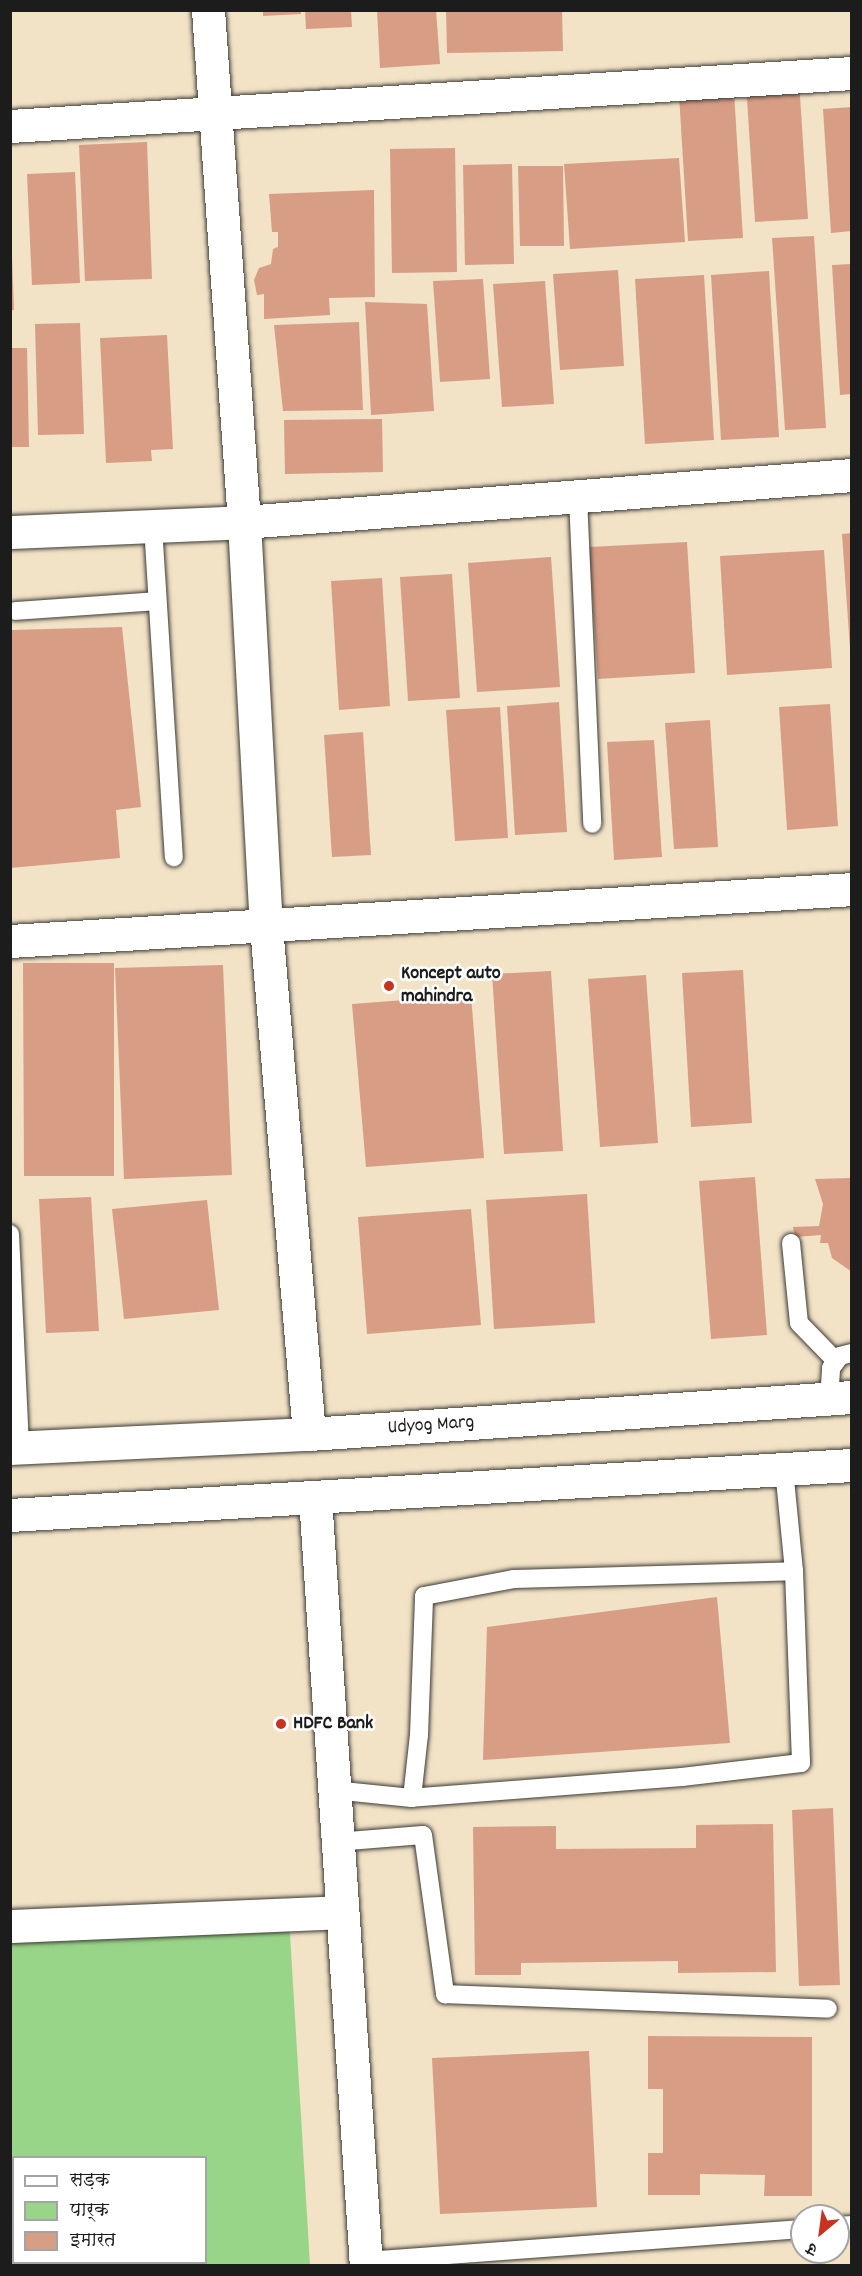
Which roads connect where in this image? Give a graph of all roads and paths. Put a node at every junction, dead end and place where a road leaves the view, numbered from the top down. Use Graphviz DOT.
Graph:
graph roads {
  1 [pos="208,10"];
  2 [pos="852,73"];
  3 [pos="217,116"];
  4 [pos="10,126"];
  5 [pos="852,475"];
  6 [pos="578,496"];
  7 [pos="244,522"];
  8 [pos="153,526"];
  9 [pos="10,532"];
  10 [pos="157,601"];
  11 [pos="15,610"];
  12 [pos="592,824"];
  13 [pos="174,857"];
  14 [pos="852,889"];
  15 [pos="266,926"];
  16 [pos="10,941"];
  17 [pos="10,1234"];
  18 [pos="791,1243"];
  19 [pos="844,1357"];
  20 [pos="840,1398"];
  21 [pos="14,1408"];
  22 [pos="309,1434"];
  23 [pos="15,1448"];
  24 [pos="852,1465"];
  25 [pos="784,1469"];
  26 [pos="315,1497"];
  27 [pos="10,1515"];
  28 [pos="794,1571"];
  29 [pos="333,1790"];
  30 [pos="412,1798"];
  31 [pos="336,1842"];
  32 [pos="341,1912"];
  33 [pos="10,1926"];
  34 [pos="828,2008"];
  35 [pos="790,2230"];
  36 [pos="366,2263"];
  1 -- 3 [label="street"];
  2 -- 3 [label="street"];
  3 -- 4 [label="street"];
  3 -- 7 [label="street"];
  5 -- 6 [label="street"];
  6 -- 7 [label="street"];
  6 -- 12 [label="lane"];
  7 -- 8 [label="street"];
  7 -- 15 [label="street"];
  8 -- 9 [label="street"];
  8 -- 10 [label="lane"];
  10 -- 11 [label="lane"];
  10 -- 13 [label="lane"];
  14 -- 15 [label="street"];
  15 -- 16 [label="street"];
  15 -- 22 [label="street"];
  17 -- 21 [label="lane"];
  18 -- 19 [label="lane"];
  19 -- 20 [label="lane"];
  20 -- 22 [label="street, Udyog Marg"];
  21 -- 23 [label="lane"];
  22 -- 23 [label="street, Udyog Marg"];
  24 -- 25 [label="street"];
  25 -- 26 [label="street"];
  25 -- 28 [label="lane"];
  26 -- 27 [label="street"];
  26 -- 29 [label="street"];
  28 -- 30 [label="lane"];
  28 -- 30 [label="lane"];
  29 -- 30 [label="lane"];
  29 -- 31 [label="street"];
  31 -- 32 [label="street"];
  31 -- 34 [label="lane"];
  32 -- 33 [label="street"];
  32 -- 36 [label="street"];
  35 -- 36 [label="lane"];
}
